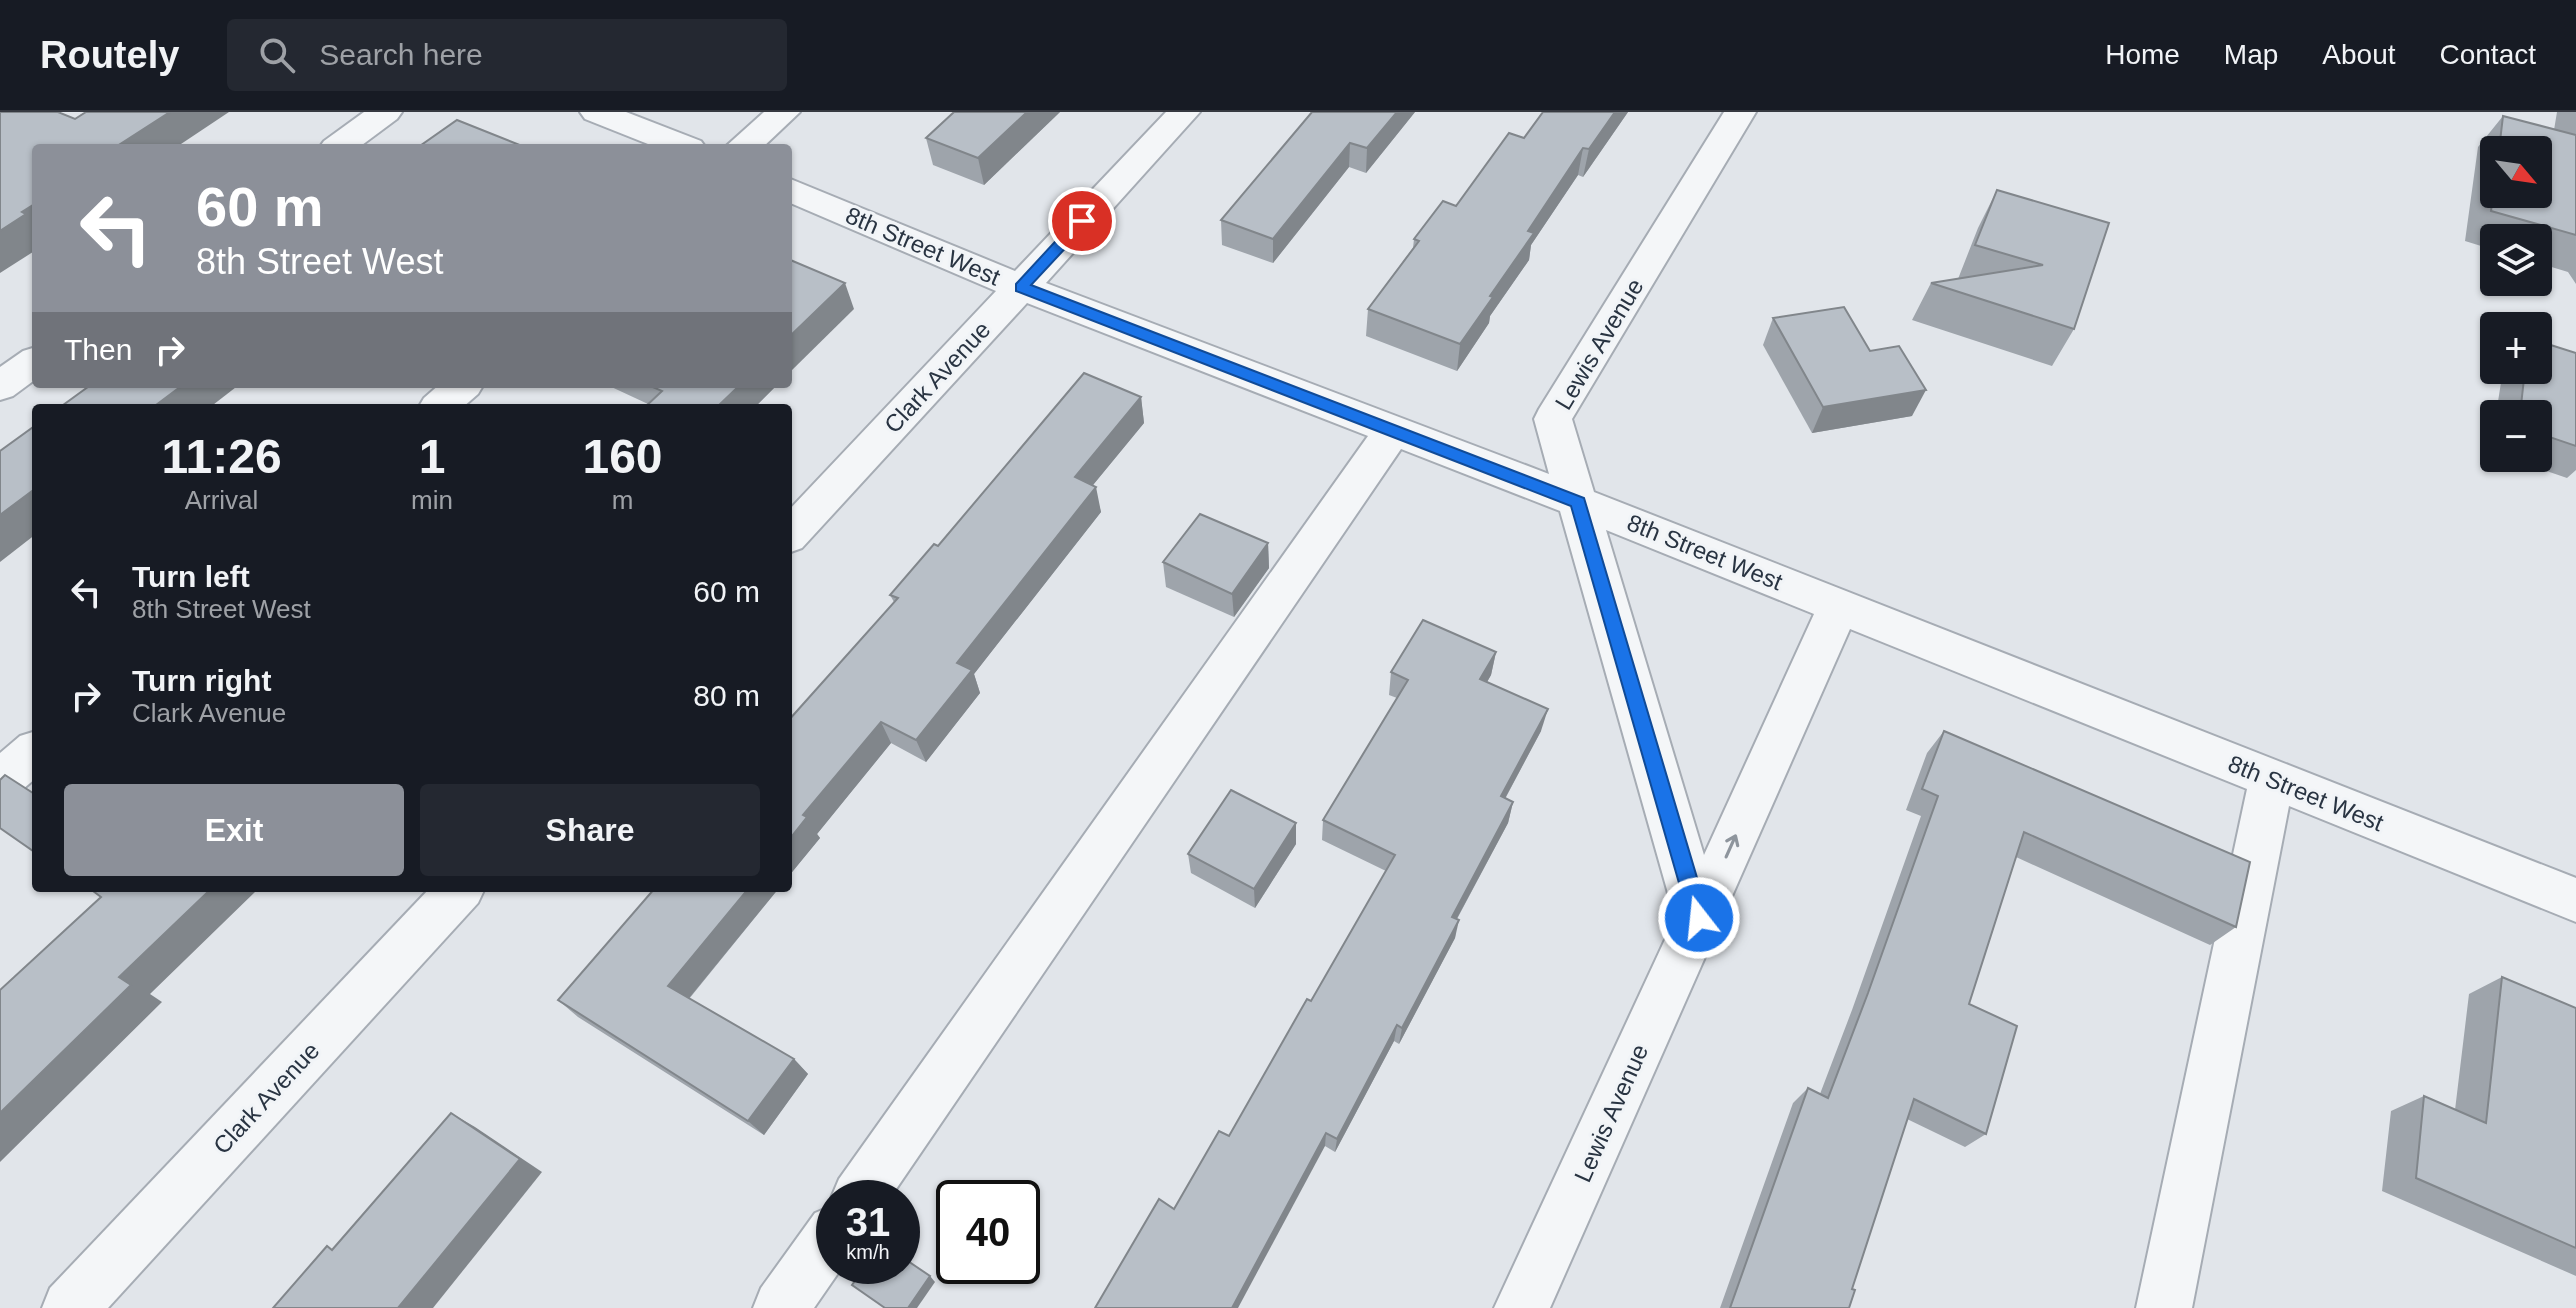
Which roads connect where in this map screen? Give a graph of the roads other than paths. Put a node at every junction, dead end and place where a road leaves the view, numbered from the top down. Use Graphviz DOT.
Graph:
graph roads {
  1 [pos="386,112"];
  2 [pos="596,112"];
  3 [pos="784,112"];
  4 [pos="1184,112"];
  5 [pos="1740,112"];
  6 [pos="342,144"];
  7 [pos="679,144"];
  8 [pos="746,144"];
  9 [pos="792,191"];
  10 [pos="1021,287"];
  11 [pos="32,363"];
  12 [pos="0,386"];
  13 [pos="460,388"];
  14 [pos="442,404"];
  15 [pos="1393,430"];
  16 [pos="1578,502"];
  17 [pos="792,533"];
  18 [pos="1839,606"];
  19 [pos="32,753"];
  20 [pos="2272,779"];
  21 [pos="0,781"];
  22 [pos="457,892"];
  23 [pos="2576,900"];
  24 [pos="1699,918"];
  25 [pos="871,1180"];
  26 [pos="816,1258"];
  27 [pos="70,1308"];
  28 [pos="781,1308"];
  29 [pos="1522,1308"];
  30 [pos="2164,1308"];
  1 -- 6 [label="street"];
  2 -- 7 [label="street"];
  3 -- 8 [label="street"];
  4 -- 10 [label="street, Clark Avenue"];
  5 -- 16 [label="street, Lewis Avenue"];
  9 -- 10 [label="street, 8th Street West"];
  10 -- 15 [label="street, 8th Street West"];
  10 -- 17 [label="street, Clark Avenue"];
  11 -- 12 [label="street"];
  13 -- 14 [label="street"];
  15 -- 16 [label="street, 8th Street West"];
  15 -- 25 [label="street"];
  16 -- 18 [label="street, 8th Street West"];
  16 -- 24 [label="street, Lewis Avenue"];
  18 -- 20 [label="street, 8th Street West"];
  24 -- 18 [label="street, Lewis Avenue, one-way"];
  19 -- 21 [label="street"];
  20 -- 23 [label="street, 8th Street West"];
  20 -- 30 [label="street"];
  22 -- 27 [label="street, Clark Avenue"];
  24 -- 29 [label="street, Lewis Avenue"];
  26 -- 28 [label="street"];
}
